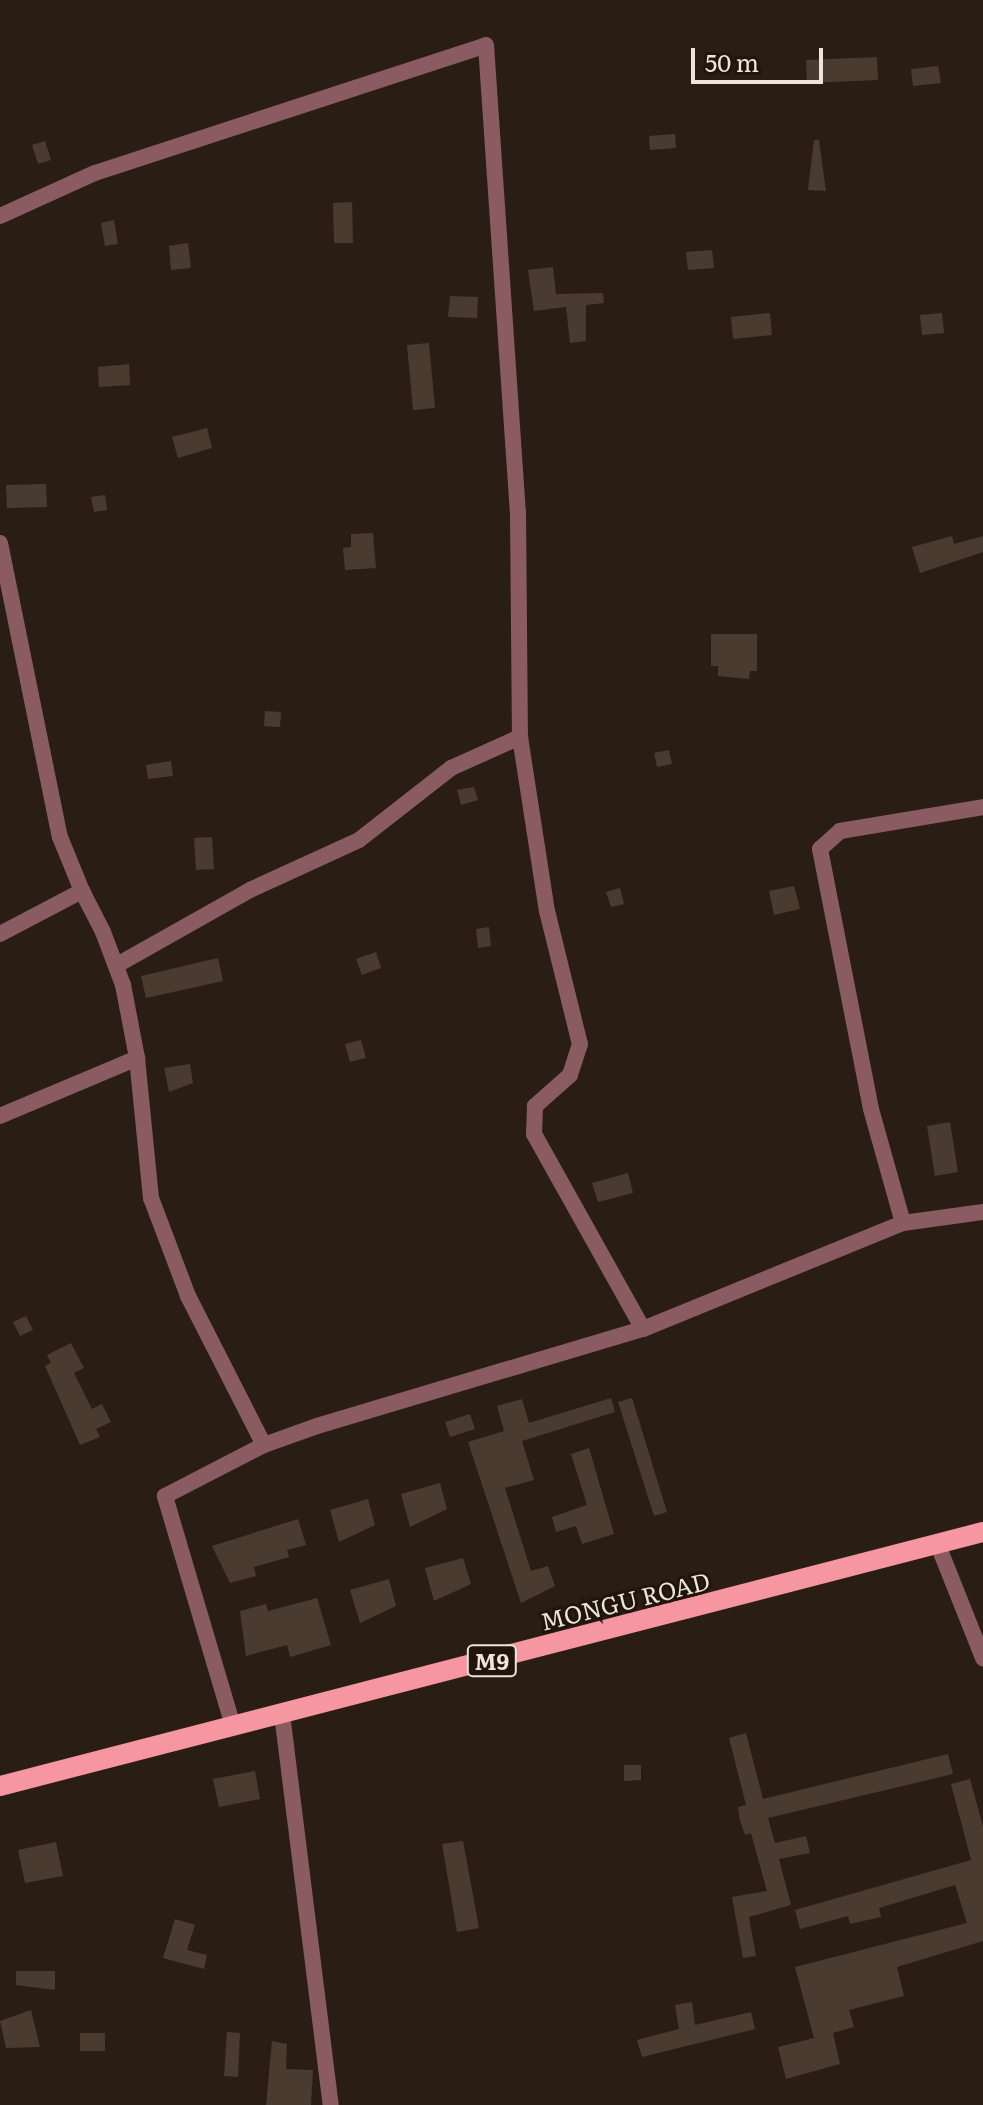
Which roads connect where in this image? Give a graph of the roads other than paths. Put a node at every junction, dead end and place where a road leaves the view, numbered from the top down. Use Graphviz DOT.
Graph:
graph roads {
  1 [pos="0,216"];
  2 [pos="0,543"];
  3 [pos="520,737"];
  4 [pos="983,807"];
  5 [pos="82,891"];
  6 [pos="0,934"];
  7 [pos="117,965"];
  8 [pos="137,1058"];
  9 [pos="0,1116"];
  10 [pos="983,1212"];
  11 [pos="903,1223"];
  12 [pos="643,1329"];
  13 [pos="264,1445"];
  14 [pos="983,1532"];
  15 [pos="938,1545"];
  16 [pos="983,1658"];
  17 [pos="282,1714"];
  18 [pos="233,1726"];
  19 [pos="0,1786"];
  20 [pos="331,2105"];
  1 -- 3 [label="street"];
  2 -- 5 [label="street"];
  3 -- 7 [label="street"];
  3 -- 12 [label="street"];
  4 -- 11 [label="street"];
  5 -- 6 [label="street"];
  5 -- 7 [label="street"];
  7 -- 8 [label="street"];
  8 -- 9 [label="street"];
  8 -- 13 [label="street"];
  10 -- 11 [label="street"];
  11 -- 12 [label="street"];
  12 -- 13 [label="street"];
  13 -- 18 [label="street"];
  14 -- 15 [label="main road, MONGU ROAD / M9"];
  15 -- 16 [label="street"];
  15 -- 17 [label="main road, MONGU ROAD / M9"];
  17 -- 18 [label="main road, MONGU ROAD / M9"];
  17 -- 20 [label="street"];
  18 -- 19 [label="main road, MONGU ROAD / M9"];
}
